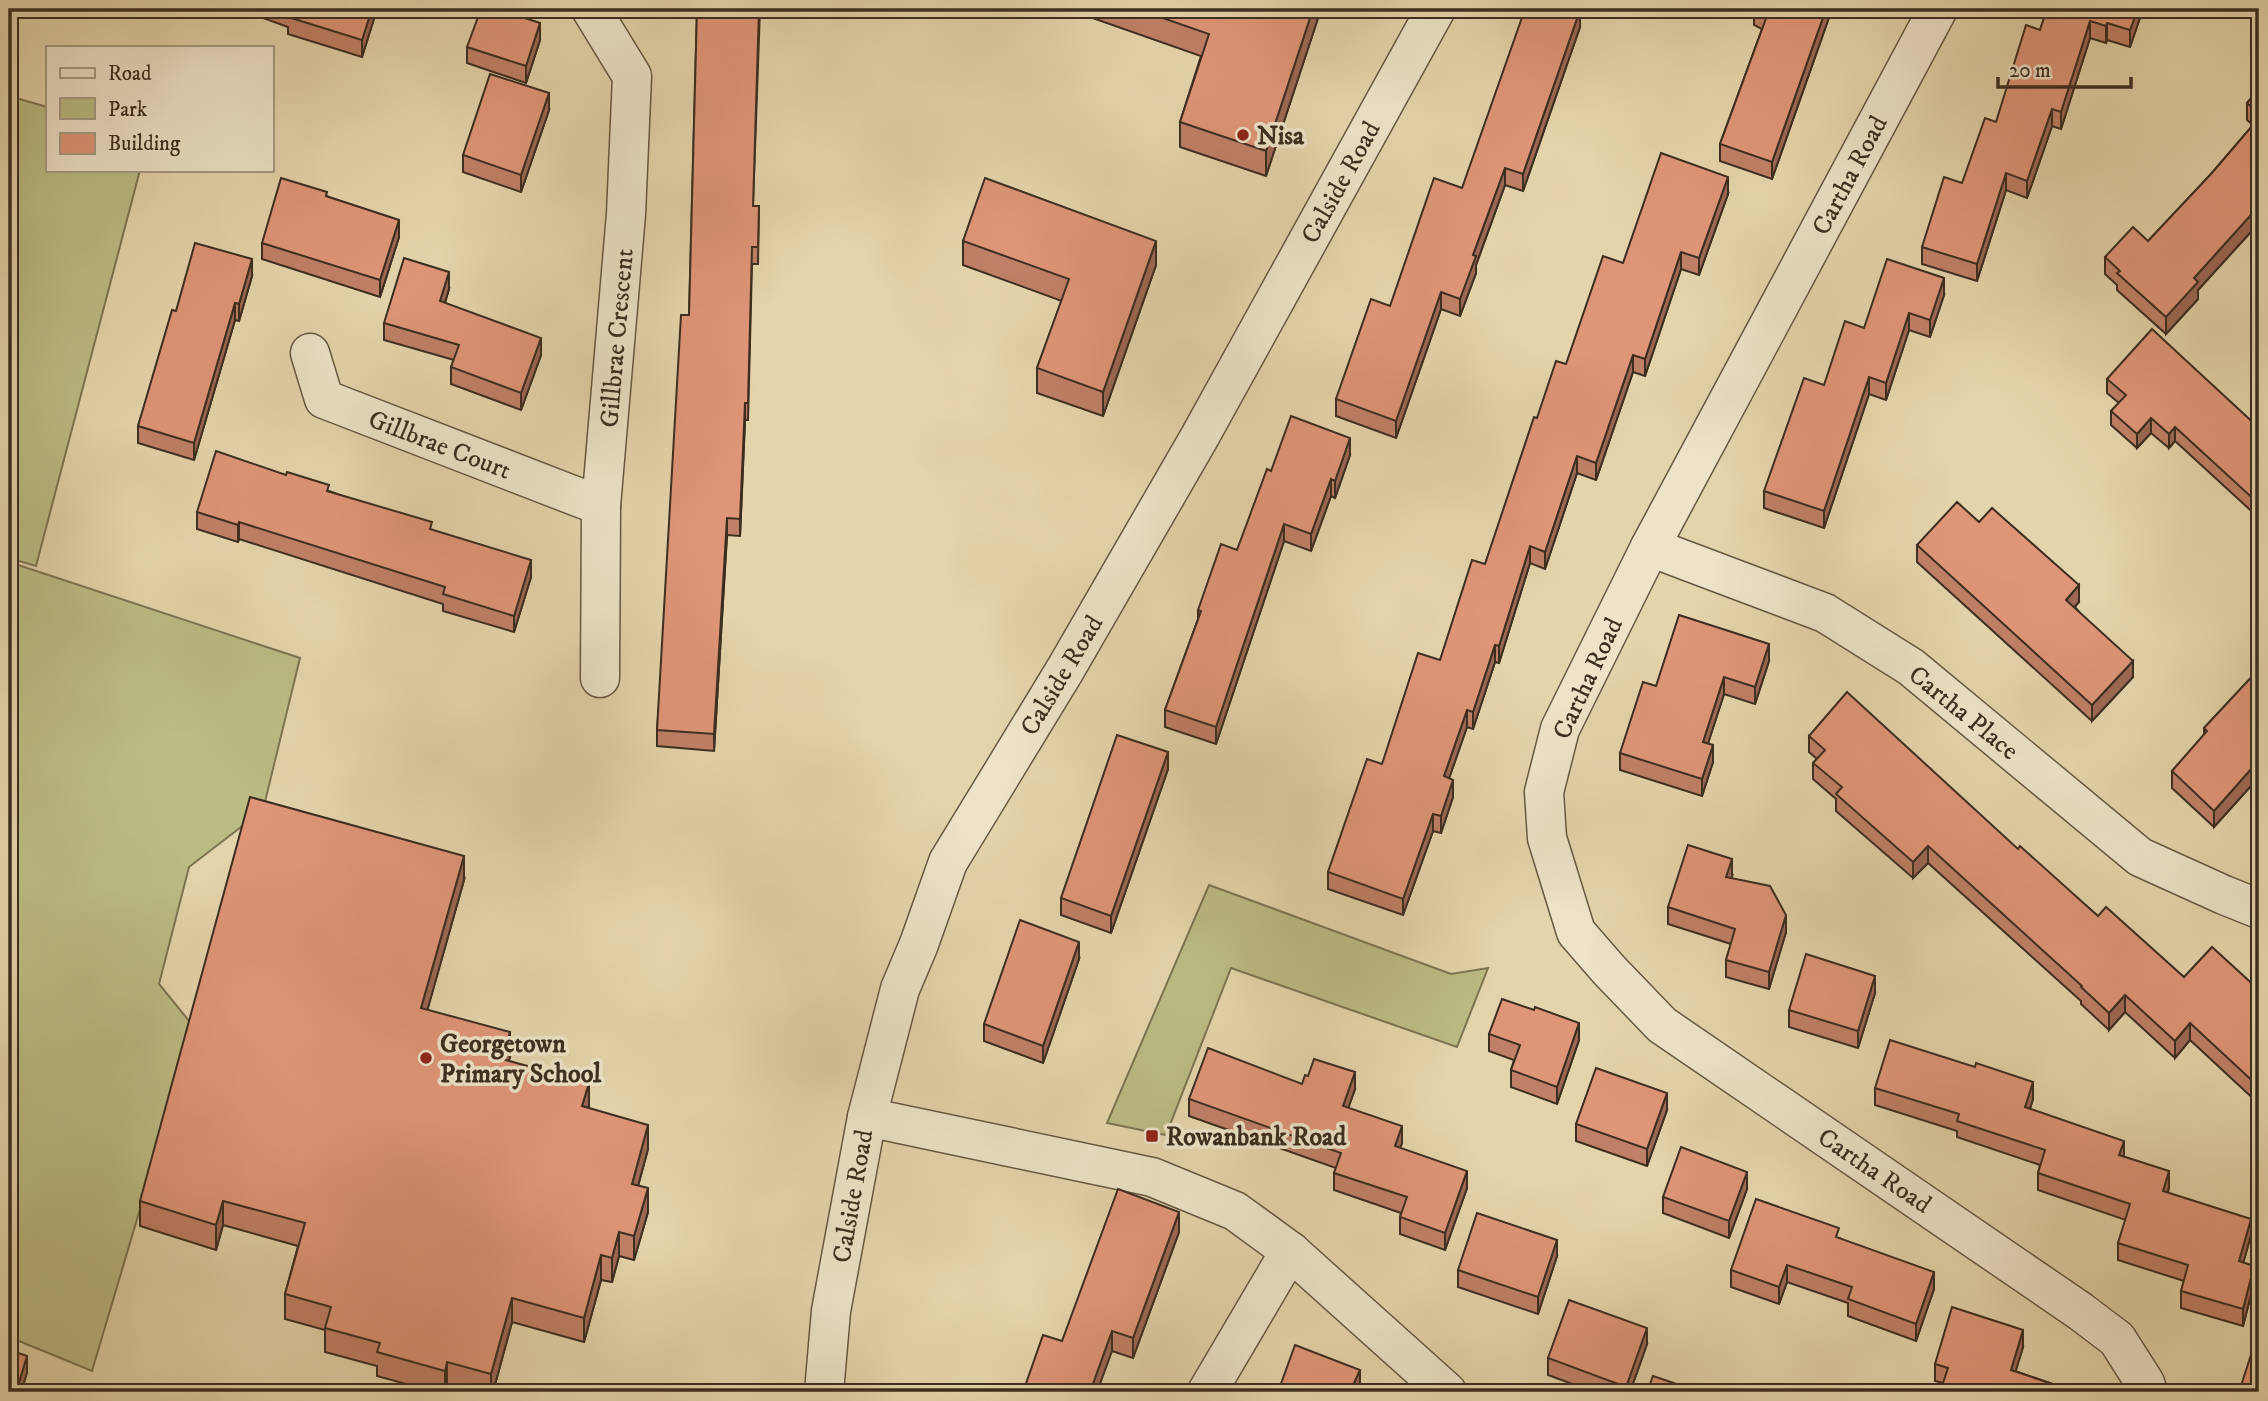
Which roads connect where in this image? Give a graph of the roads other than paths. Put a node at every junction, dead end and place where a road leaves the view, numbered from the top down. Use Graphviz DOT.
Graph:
graph roads {
  1 [pos="591,9"];
  2 [pos="1436,9"];
  3 [pos="1938,9"];
  4 [pos="310,353"];
  5 [pos="601,506"];
  6 [pos="1650,547"];
  7 [pos="600,678"];
  8 [pos="2259,909"];
  9 [pos="867,1116"];
  10 [pos="1290,1251"];
  11 [pos="824,1392"];
  12 [pos="1207,1392"];
  13 [pos="1447,1392"];
  14 [pos="2148,1392"];
  1 -- 5 [label="street, Gillbrae Crescent"];
  2 -- 9 [label="street, Calside Road"];
  3 -- 6 [label="street, Cartha Road"];
  4 -- 5 [label="street, Gillbrae Court"];
  5 -- 7 [label="street, Gillbrae Crescent"];
  6 -- 8 [label="street, Cartha Place"];
  6 -- 14 [label="street, Cartha Road"];
  9 -- 10 [label="street"];
  9 -- 11 [label="street, Calside Road"];
  10 -- 12 [label="street"];
  10 -- 13 [label="street"];
}
